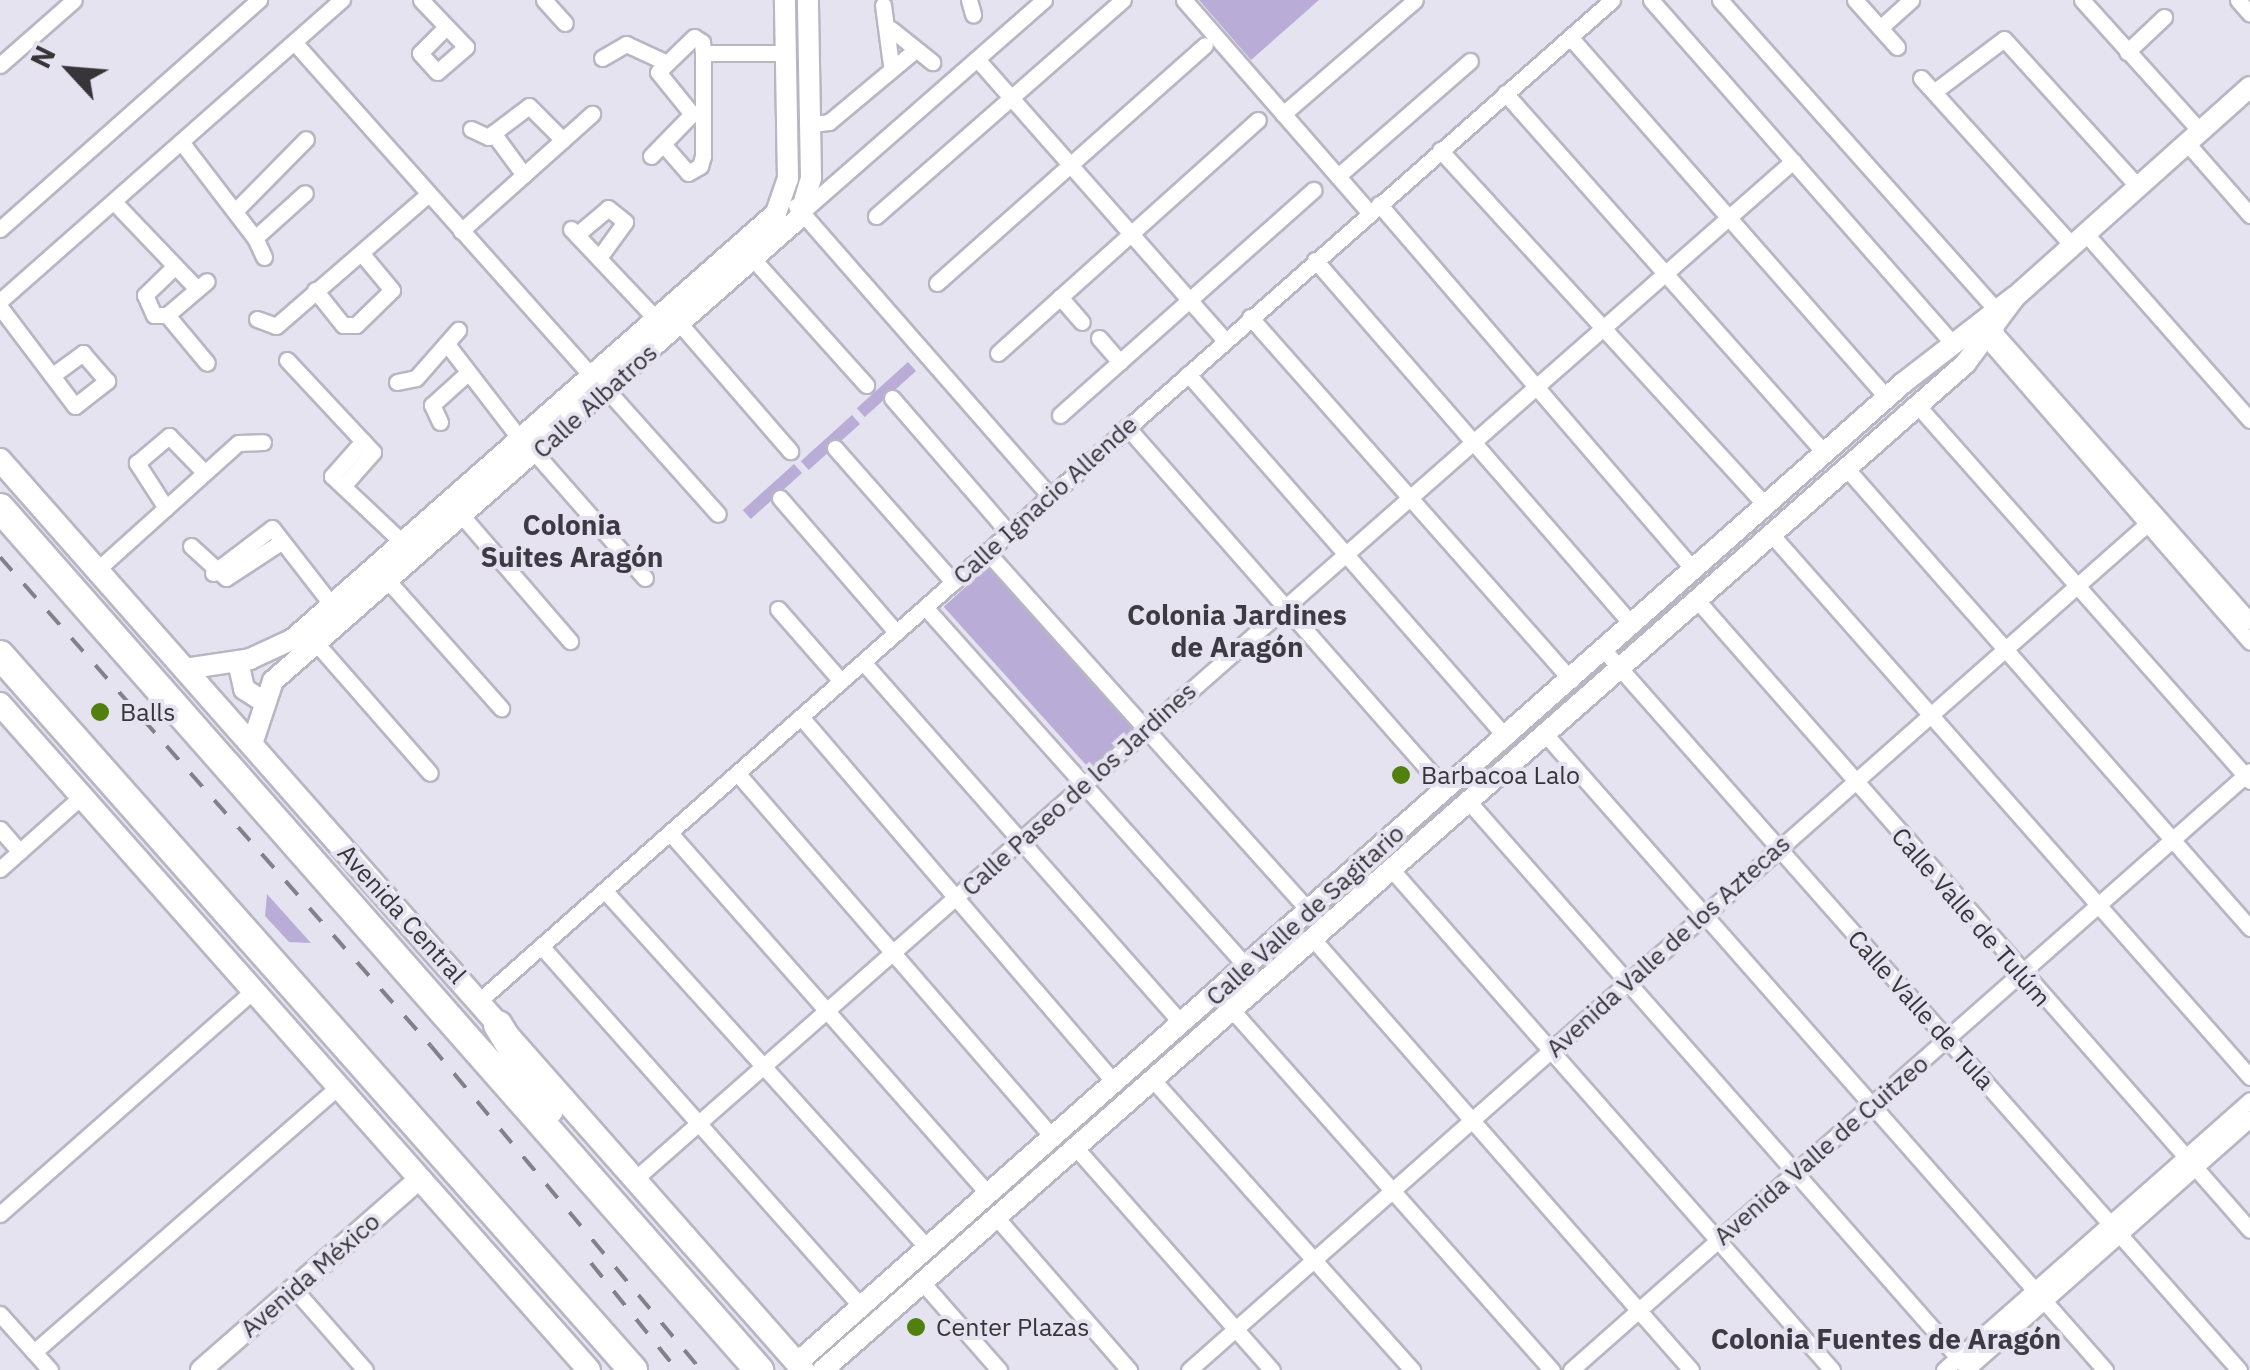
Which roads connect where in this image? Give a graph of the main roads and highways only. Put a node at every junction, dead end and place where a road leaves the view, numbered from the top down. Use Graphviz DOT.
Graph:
graph roads {
  1 [pos="0,460"];
  2 [pos="0,489"];
  3 [pos="0,508"];
  4 [pos="43,556"];
  5 [pos="0,655"];
  6 [pos="0,704"];
  7 [pos="498,1025"];
  8 [pos="590,1180"];
  9 [pos="800,1367"];
  10 [pos="589,1370"];
  11 [pos="633,1370"];
  12 [pos="759,1370"];
  1 -- 7 [label="main road, Avenida Central"];
  2 -- 4 [label="highway"];
  3 -- 4 [label="highway, Avenida Central"];
  4 -- 8 [label="highway, Avenida Central"];
  5 -- 11 [label="highway"];
  6 -- 10 [label="main road"];
  7 -- 8 [label="highway"];
  7 -- 9 [label="main road, Avenida Central"];
  8 -- 12 [label="highway, Avenida Central"];
}
